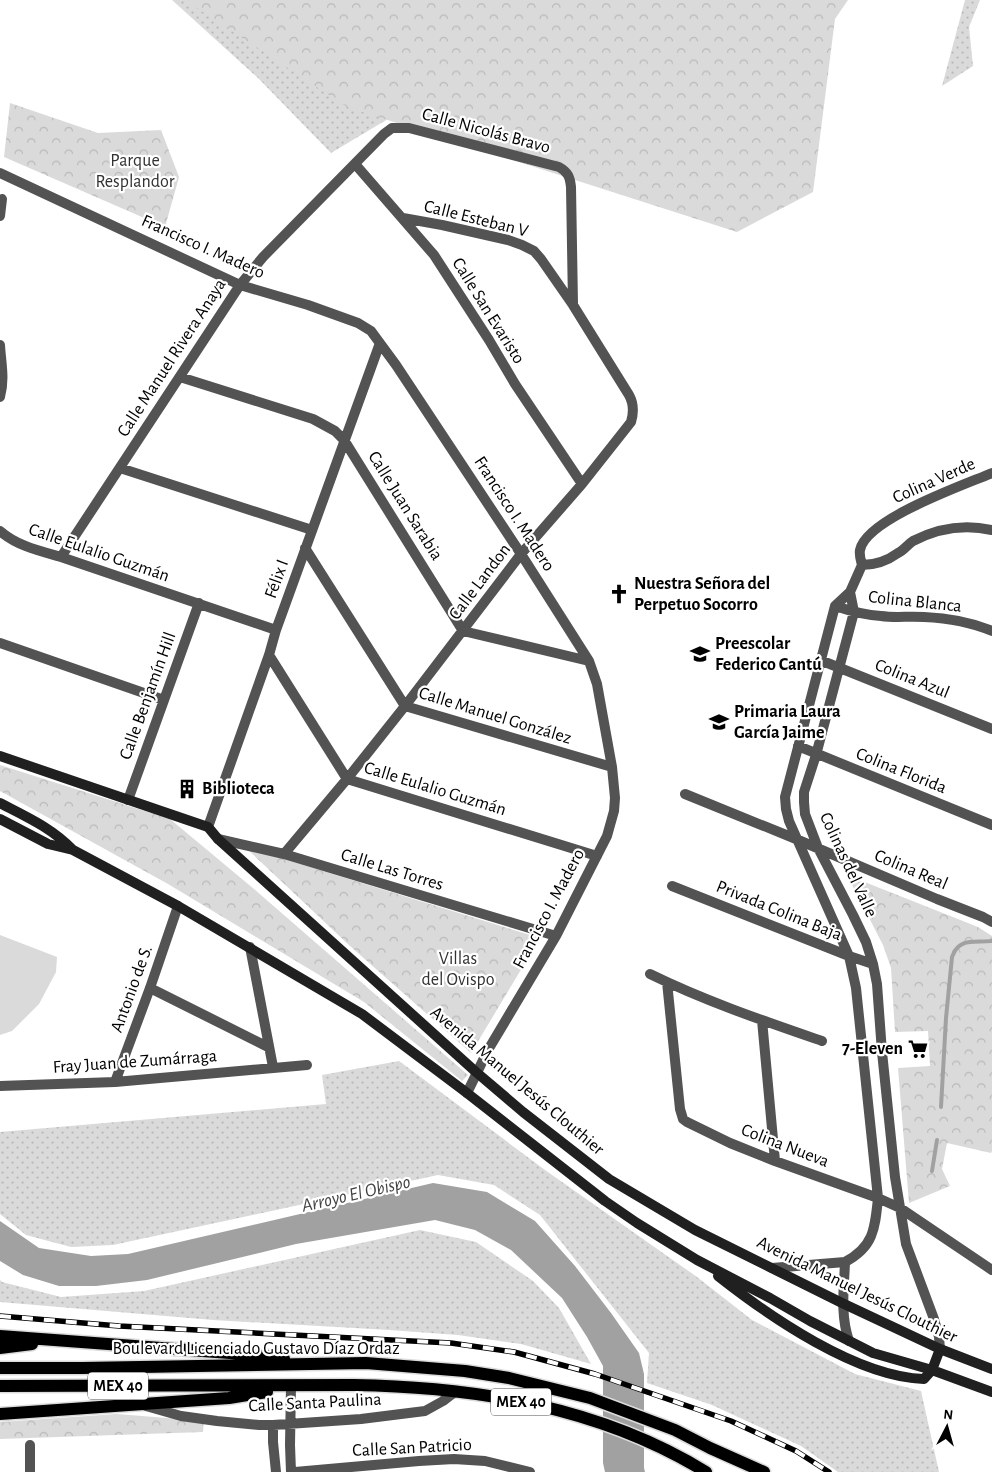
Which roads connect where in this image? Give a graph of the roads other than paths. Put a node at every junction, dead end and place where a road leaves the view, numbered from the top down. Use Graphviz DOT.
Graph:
graph roads {
  1 [pos="392,128"];
  2 [pos="355,164"];
  3 [pos="0,172"];
  4 [pos="2,199"];
  5 [pos="0,216"];
  6 [pos="403,218"];
  7 [pos="240,285"];
  8 [pos="573,305"];
  9 [pos="380,342"];
  10 [pos="0,345"];
  11 [pos="0,354"];
  12 [pos="180,377"];
  13 [pos="0,397"];
  14 [pos="344,440"];
  15 [pos="120,468"];
  16 [pos="992,473"];
  17 [pos="582,484"];
  18 [pos="312,530"];
  19 [pos="992,530"];
  20 [pos="0,531"];
  21 [pos="305,548"];
  22 [pos="521,554"];
  23 [pos="61,557"];
  24 [pos="862,565"];
  25 [pos="850,592"];
  26 [pos="199,603"];
  27 [pos="835,606"];
  28 [pos="854,612"];
  29 [pos="276,630"];
  30 [pos="463,631"];
  31 [pos="992,631"];
  32 [pos="0,643"];
  33 [pos="269,655"];
  34 [pos="820,660"];
  35 [pos="589,661"];
  36 [pos="839,667"];
  37 [pos="164,700"];
  38 [pos="405,706"];
  39 [pos="992,729"];
  40 [pos="798,746"];
  41 [pos="816,754"];
  42 [pos="0,756"];
  43 [pos="612,767"];
  44 [pos="347,779"];
  45 [pos="686,794"];
  46 [pos="128,800"];
  47 [pos="0,803"];
  48 [pos="0,819"];
  49 [pos="992,825"];
  50 [pos="208,827"];
  51 [pos="218,839"];
  52 [pos="796,839"];
  53 [pos="818,848"];
  54 [pos="73,850"];
  55 [pos="284,854"];
  56 [pos="596,856"];
  57 [pos="672,886"];
  58 [pos="178,906"];
  59 [pos="992,922"];
  60 [pos="556,936"];
  61 [pos="250,947"];
  62 [pos="849,956"];
  63 [pos="873,964"];
  64 [pos="650,974"];
  65 [pos="667,982"];
  66 [pos="150,988"];
  67 [pos="762,1020"];
  68 [pos="822,1042"];
  69 [pos="268,1047"];
  70 [pos="308,1064"];
  71 [pos="273,1067"];
  72 [pos="476,1072"];
  73 [pos="115,1082"];
  74 [pos="0,1086"];
  75 [pos="467,1093"];
  76 [pos="775,1161"];
  77 [pos="878,1198"];
  78 [pos="900,1208"];
  79 [pos="697,1260"];
  80 [pos="845,1262"];
  81 [pos="772,1268"];
  82 [pos="992,1270"];
  83 [pos="842,1303"];
  84 [pos="0,1336"];
  85 [pos="57,1340"];
  86 [pos="849,1341"];
  87 [pos="0,1348"];
  88 [pos="940,1349"];
  89 [pos="314,1364"];
  90 [pos="0,1368"];
  91 [pos="992,1369"];
  92 [pos="932,1370"];
  93 [pos="0,1386"];
  94 [pos="288,1386"];
  95 [pos="456,1391"];
  96 [pos="992,1392"];
  97 [pos="140,1404"];
  98 [pos="0,1414"];
  99 [pos="290,1424"];
  100 [pos="273,1425"];
  101 [pos="30,1445"];
  102 [pos="710,1448"];
  103 [pos="30,1472"];
  104 [pos="276,1472"];
  105 [pos="291,1472"];
  106 [pos="296,1472"];
  107 [pos="530,1472"];
  108 [pos="706,1472"];
  109 [pos="742,1472"];
  110 [pos="764,1472"];
  1 -- 2 [label="street, Calle Manuel Rivera Anaya"];
  1 -- 8 [label="street, Calle Nicolás Bravo"];
  2 -- 6 [label="street, Calle San Evaristo"];
  2 -- 7 [label="street, Calle Manuel Rivera Anaya"];
  3 -- 7 [label="street, Francisco I. Madero"];
  4 -- 5 [label="street"];
  6 -- 8 [label="street, Calle Esteban V"];
  6 -- 17 [label="street, Calle San Evaristo"];
  7 -- 9 [label="street, Francisco I. Madero"];
  7 -- 12 [label="street, Calle Manuel Rivera Anaya"];
  8 -- 17 [label="street, Calle Landon"];
  9 -- 14 [label="street, Félix I"];
  9 -- 22 [label="street, Francisco I. Madero"];
  10 -- 11 [label="street"];
  11 -- 13 [label="street"];
  12 -- 14 [label="street, Calle Juan Sarabia"];
  12 -- 15 [label="street, Calle Manuel Rivera Anaya"];
  14 -- 18 [label="street, Félix I"];
  14 -- 30 [label="street, Calle Juan Sarabia"];
  15 -- 18 [label="street"];
  15 -- 23 [label="street, Calle Manuel Rivera Anaya"];
  16 -- 24 [label="street, Colina Verde"];
  17 -- 22 [label="street, Calle Landon"];
  18 -- 21 [label="street, Félix I"];
  19 -- 24 [label="street"];
  20 -- 23 [label="street, Calle Eulalio Guzmán"];
  21 -- 29 [label="street, Félix I"];
  21 -- 38 [label="street, Calle Manuel González"];
  22 -- 30 [label="street, Calle Landon"];
  22 -- 35 [label="street, Francisco I. Madero"];
  23 -- 26 [label="street, Calle Eulalio Guzmán"];
  24 -- 25 [label="street, Colina Verde"];
  25 -- 27 [label="street"];
  25 -- 28 [label="street, Colinas del Valle"];
  26 -- 29 [label="street, Calle Eulalio Guzmán"];
  26 -- 37 [label="street, Calle Benjamín Hill"];
  27 -- 28 [label="street, Colina Blanca"];
  27 -- 34 [label="street, Colinas del Valle"];
  28 -- 31 [label="street, Colina Blanca"];
  28 -- 36 [label="street, Colinas del Valle"];
  29 -- 33 [label="street, Félix I"];
  30 -- 35 [label="street"];
  30 -- 38 [label="street, Calle Landon"];
  32 -- 37 [label="street"];
  33 -- 44 [label="street, Calle Eulalio Guzmán"];
  33 -- 50 [label="street, Félix I"];
  34 -- 36 [label="street, Colina Azul"];
  34 -- 40 [label="street, Colinas del Valle"];
  35 -- 43 [label="street, Francisco I. Madero"];
  36 -- 39 [label="street, Colina Azul"];
  36 -- 41 [label="street, Colinas del Valle"];
  37 -- 46 [label="street, Calle Benjamín Hill"];
  38 -- 43 [label="street, Calle Manuel González"];
  38 -- 44 [label="street, Calle Landon"];
  40 -- 41 [label="street, Colina Florida"];
  40 -- 52 [label="street, Colinas del Valle"];
  41 -- 49 [label="street, Colina Florida"];
  41 -- 53 [label="street, Colinas del Valle"];
  42 -- 46 [label="street"];
  43 -- 56 [label="street, Francisco I. Madero"];
  44 -- 55 [label="street, Calle Landon"];
  44 -- 56 [label="street, Calle Eulalio Guzmán"];
  45 -- 52 [label="street, Colina Real"];
  46 -- 50 [label="street"];
  47 -- 54 [label="street, Avenida Manuel Jesús Clouthier"];
  48 -- 54 [label="street"];
  50 -- 51 [label="street, Avenida Manuel Jesús Clouthier"];
  51 -- 55 [label="street, Calle Las Torres"];
  51 -- 72 [label="street, Avenida Manuel Jesús Clouthier"];
  52 -- 53 [label="street, Colina Real"];
  52 -- 62 [label="street, Colinas del Valle"];
  53 -- 59 [label="street, Colina Real"];
  53 -- 63 [label="street, Colinas del Valle"];
  54 -- 58 [label="street, Avenida Manuel Jesús Clouthier"];
  55 -- 60 [label="street, Calle Las Torres"];
  56 -- 60 [label="street, Francisco I. Madero"];
  57 -- 62 [label="street, Privada Colina Baja"];
  58 -- 61 [label="street, Avenida Manuel Jesús Clouthier"];
  58 -- 66 [label="street, Antonio de S."];
  60 -- 72 [label="street, Francisco I. Madero"];
  61 -- 69 [label="street"];
  61 -- 75 [label="street, Avenida Manuel Jesús Clouthier"];
  62 -- 63 [label="street, Privada Colina Baja"];
  62 -- 77 [label="street, Colinas del Valle"];
  63 -- 78 [label="street, Colinas del Valle"];
  64 -- 65 [label="street"];
  65 -- 67 [label="street"];
  65 -- 76 [label="street, Colina Nueva"];
  66 -- 69 [label="street, Fray Juan de Zumárraga"];
  66 -- 73 [label="street, Antonio de S."];
  67 -- 68 [label="street"];
  67 -- 76 [label="street"];
  69 -- 71 [label="street"];
  70 -- 71 [label="street, Fray Juan de Zumárraga"];
  71 -- 73 [label="street, Fray Juan de Zumárraga"];
  72 -- 75 [label="street, Francisco I. Madero"];
  72 -- 81 [label="street, Avenida Manuel Jesús Clouthier"];
  73 -- 74 [label="street, Fray Juan de Zumárraga"];
  75 -- 79 [label="street, Avenida Manuel Jesús Clouthier"];
  76 -- 77 [label="street, Colina Nueva"];
  77 -- 78 [label="street, Colina Nueva"];
  77 -- 80 [label="street, Colinas del Valle"];
  78 -- 82 [label="street, Colina Nueva"];
  78 -- 88 [label="street, Colinas del Valle"];
  79 -- 86 [label="street, Avenida Manuel Jesús Clouthier"];
  79 -- 92 [label="street"];
  80 -- 81 [label="street"];
  80 -- 83 [label="street"];
  81 -- 83 [label="street, Avenida Manuel Jesús Clouthier"];
  83 -- 86 [label="street"];
  83 -- 88 [label="street, Avenida Manuel Jesús Clouthier"];
  84 -- 85 [label="main road"];
  85 -- 87 [label="main road"];
  85 -- 89 [label="main road"];
  86 -- 92 [label="street, Avenida Manuel Jesús Clouthier"];
  88 -- 91 [label="street, Avenida Manuel Jesús Clouthier"];
  88 -- 92 [label="street"];
  89 -- 90 [label="main road, Boulevard Licenciado Gustavo Díaz Ordaz / MEX 40"];
  89 -- 102 [label="main road, Boulevard Licenciado Gustavo Díaz Ordaz / MEX 40"];
  92 -- 96 [label="street, Avenida Manuel Jesús Clouthier"];
  93 -- 94 [label="main road, Boulevard Licenciado Gustavo Díaz Ordaz / MEX 40"];
  94 -- 95 [label="main road, Boulevard Licenciado Gustavo Díaz Ordaz / MEX 40"];
  94 -- 97 [label="main road"];
  94 -- 99 [label="street"];
  95 -- 99 [label="street, Calle Santa Paulina"];
  95 -- 108 [label="main road, Boulevard Licenciado Gustavo Díaz Ordaz / MEX 40"];
  97 -- 98 [label="main road"];
  97 -- 100 [label="street, Calle Santa Paulina"];
  99 -- 100 [label="street, Calle Santa Paulina"];
  99 -- 105 [label="street"];
  100 -- 104 [label="street"];
  101 -- 103 [label="street"];
  102 -- 109 [label="main road, MEX 40"];
  102 -- 110 [label="main road, Boulevard Licenciado Gustavo Díaz Ordaz"];
  106 -- 107 [label="street, Calle San Patricio"];
}
